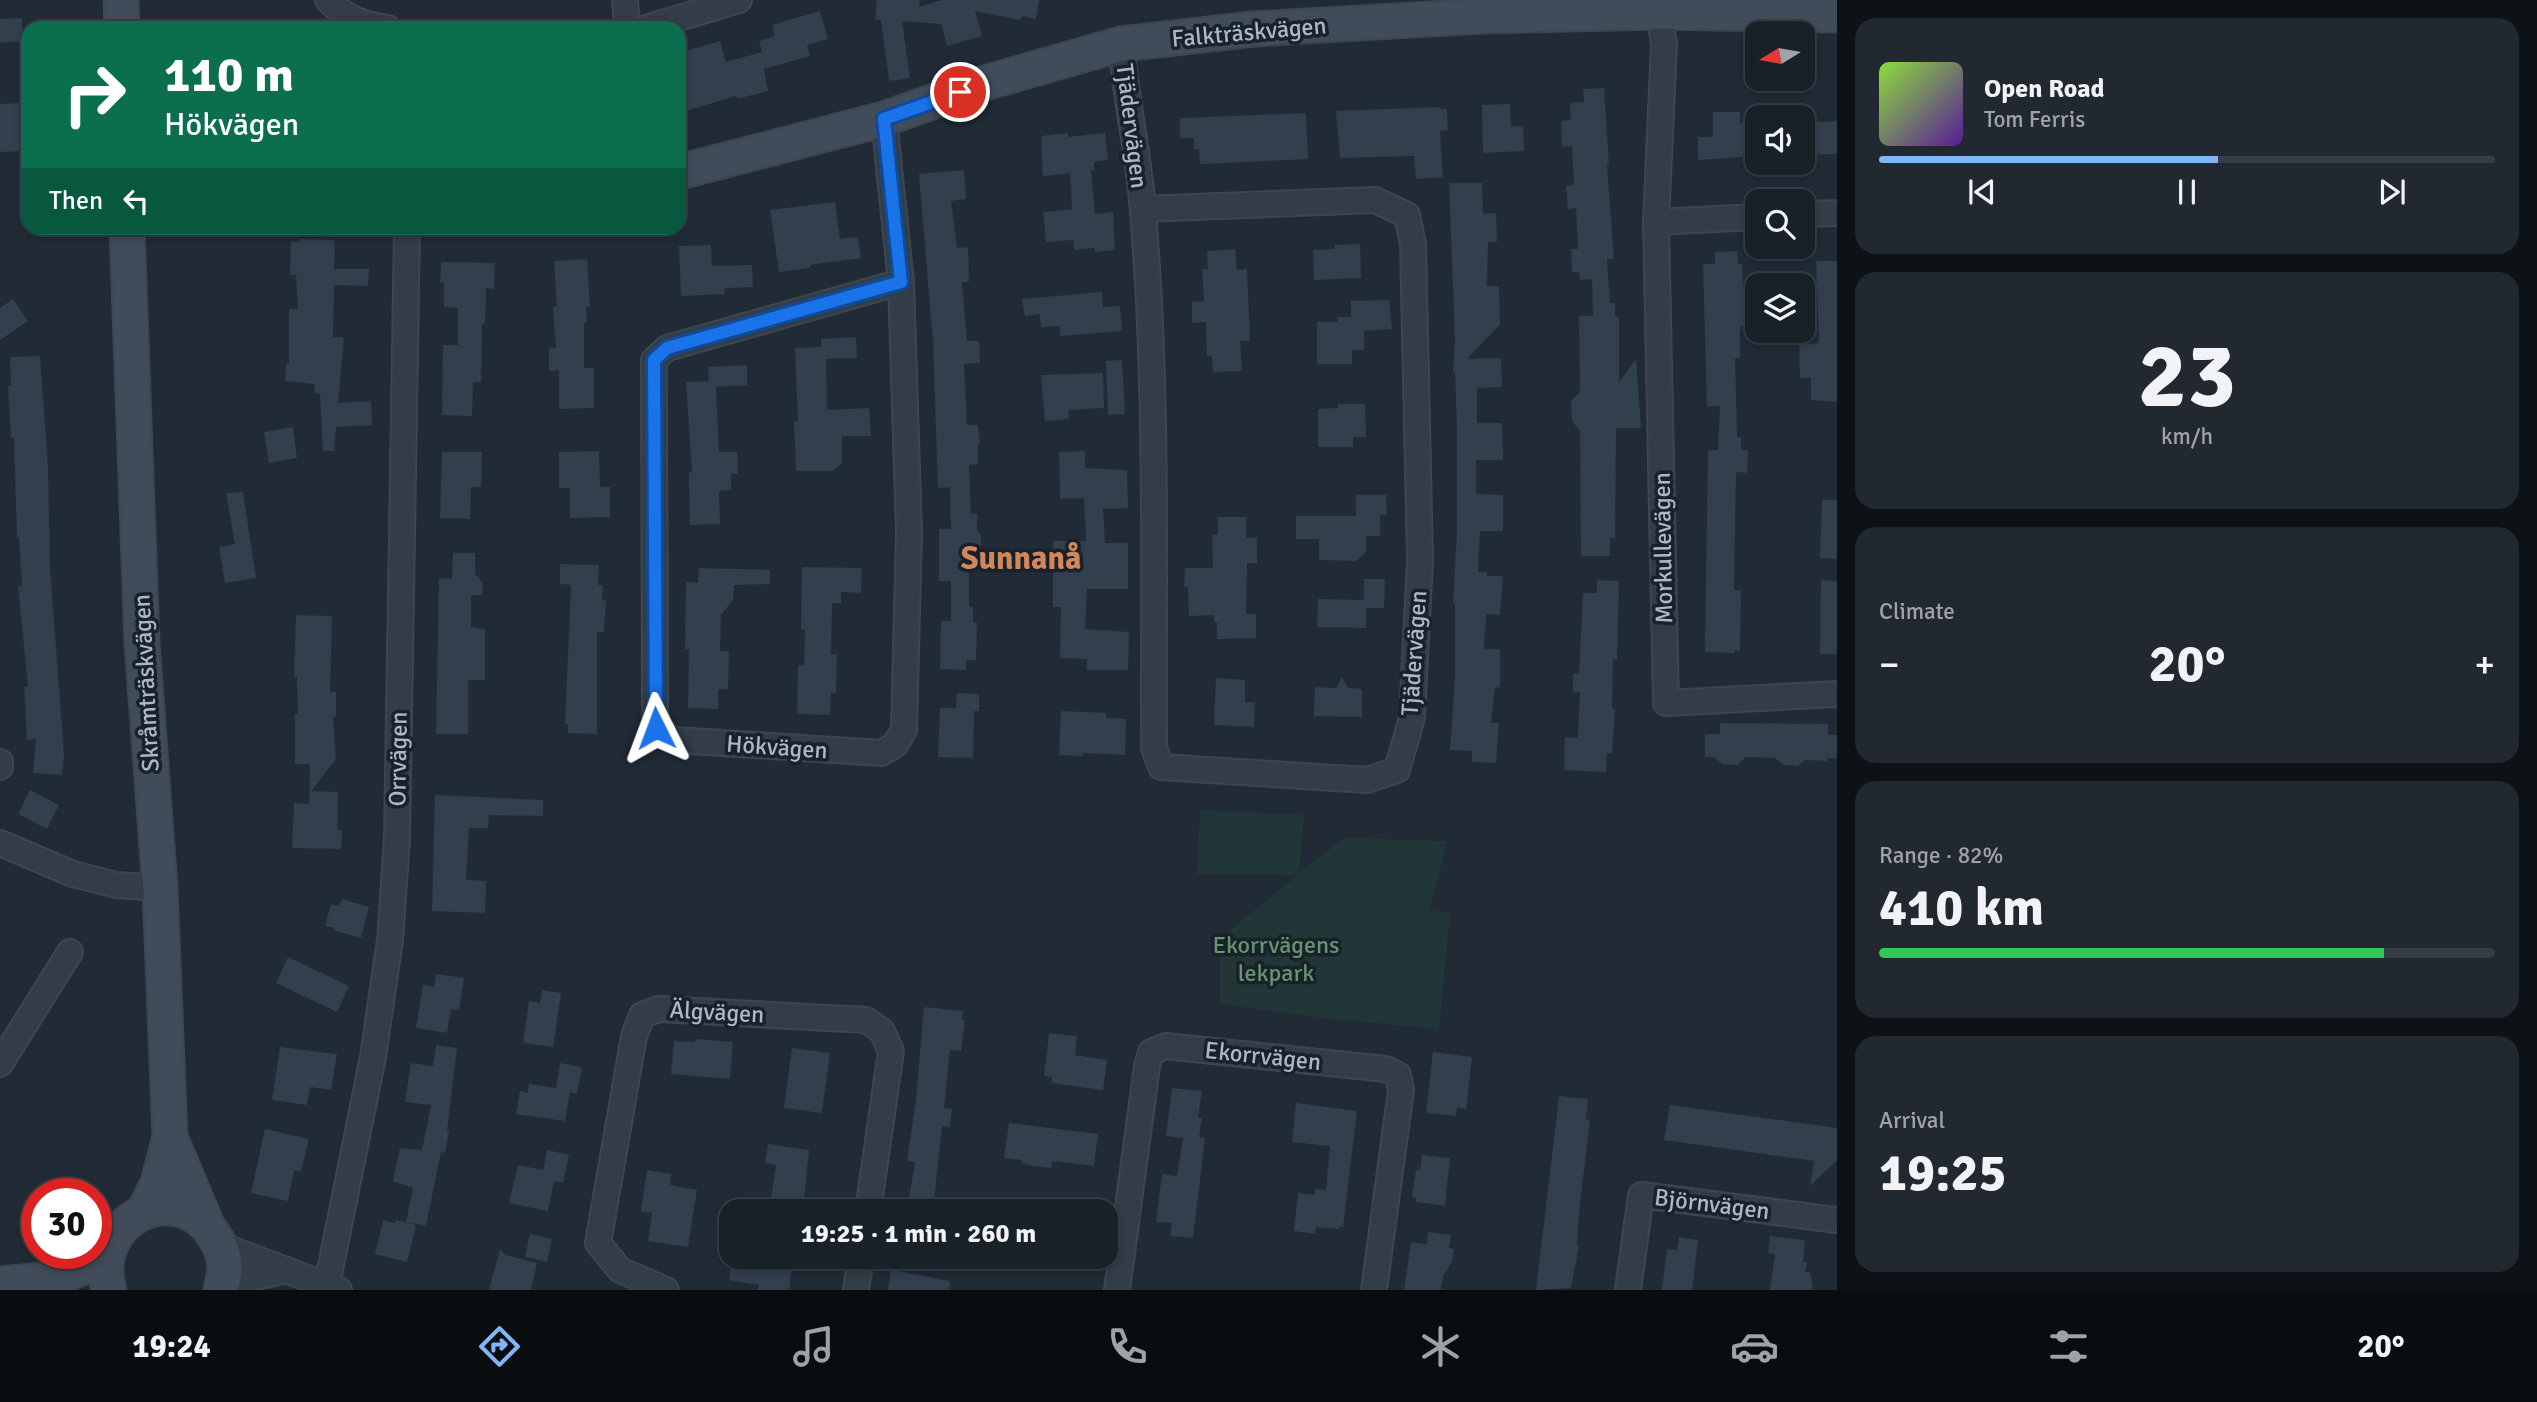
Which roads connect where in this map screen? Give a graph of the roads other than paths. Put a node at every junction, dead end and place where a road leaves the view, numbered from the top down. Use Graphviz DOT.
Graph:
graph roads {
  1 [pos="121,0"];
  2 [pos="328,0"];
  3 [pos="625,0"];
  4 [pos="739,0"];
  5 [pos="1482,8"];
  6 [pos="1659,12"];
  7 [pos="1837,15"];
  8 [pos="122,21"];
  9 [pos="358,21"];
  10 [pos="626,21"];
  11 [pos="669,21"];
  12 [pos="1121,44"];
  13 [pos="884,119"];
  14 [pos="686,170"];
  15 [pos="1143,209"];
  16 [pos="1837,212"];
  17 [pos="1815,213"];
  18 [pos="1745,218"];
  19 [pos="1656,222"];
  20 [pos="127,235"];
  21 [pos="407,235"];
  22 [pos="901,282"];
  23 [pos="1837,694"];
  24 [pos="0,843"];
  25 [pos="160,888"];
  26 [pos="70,951"];
  27 [pos="0,1064"];
  28 [pos="170,1137"];
  29 [pos="870,1199"];
  30 [pos="144,1212"];
  31 [pos="1837,1220"];
  32 [pos="214,1235"];
  33 [pos="859,1269"];
  34 [pos="288,1270"];
  35 [pos="103,1280"];
  36 [pos="0,1284"];
  37 [pos="331,1288"];
  38 [pos="222,1290"];
  39 [pos="666,1290"];
  40 [pos="856,1290"];
  41 [pos="1116,1290"];
  42 [pos="1374,1290"];
  43 [pos="1628,1290"];
  1 -- 8 [label="main road"];
  2 -- 9 [label="street"];
  3 -- 10 [label="street"];
  4 -- 11 [label="street"];
  5 -- 6 [label="main road, Falkträskvägen"];
  5 -- 12 [label="main road, Falkträskvägen"];
  6 -- 7 [label="main road, Falkträskvägen"];
  6 -- 19 [label="street, Morkullevägen"];
  12 -- 13 [label="main road, Falkträskvägen"];
  12 -- 15 [label="street, Tjädervägen"];
  13 -- 14 [label="main road, Falkträskvägen"];
  13 -- 22 [label="street, Hökvägen"];
  15 -- 15 [label="street, Tjädervägen"];
  16 -- 17 [label="street"];
  18 -- 19 [label="street"];
  19 -- 23 [label="street, Morkullevägen"];
  20 -- 25 [label="main road, Skråmträskvägen"];
  21 -- 37 [label="street, Orrvägen"];
  22 -- 22 [label="street, Hökvägen"];
  24 -- 25 [label="street"];
  25 -- 28 [label="main road, Skråmträskvägen"];
  26 -- 27 [label="street"];
  28 -- 30 [label="main road, Skråmträskvägen"];
  28 -- 32 [label="main road, Skråmträskvägen"];
  29 -- 39 [label="street, Älgvägen"];
  30 -- 32 [label="main road"];
  30 -- 35 [label="main road"];
  31 -- 43 [label="street, Björnvägen"];
  32 -- 34 [label="street"];
  32 -- 38 [label="main road, Skråmträskvägen"];
  33 -- 40 [label="street"];
  34 -- 37 [label="street"];
  34 -- 38 [label="street"];
  35 -- 36 [label="main road"];
  41 -- 42 [label="street, Ekorrvägen"];
}
